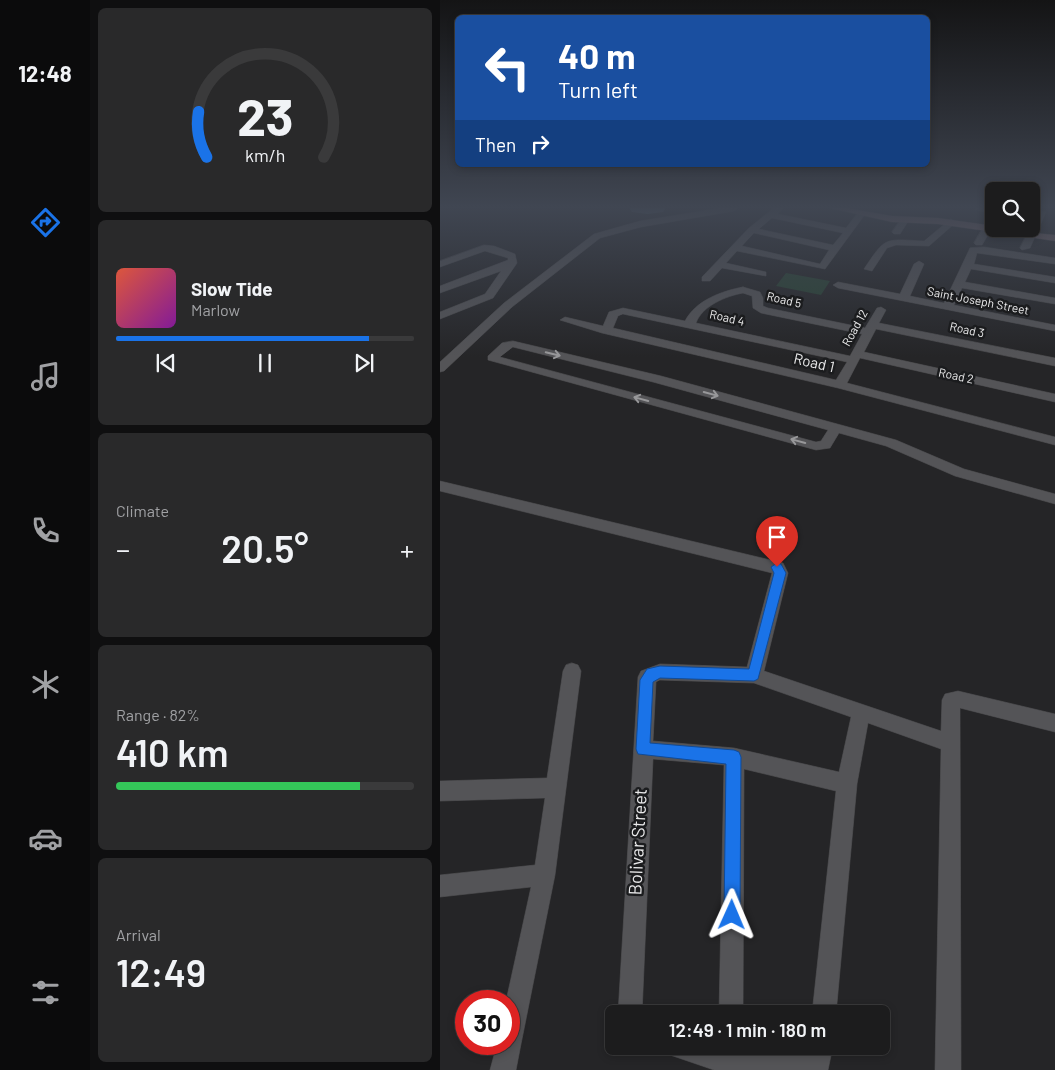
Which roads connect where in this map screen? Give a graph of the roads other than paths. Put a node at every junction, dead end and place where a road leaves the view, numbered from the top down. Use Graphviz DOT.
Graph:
graph roads {
  1 [pos="458,258"];
  2 [pos="512,258"];
  3 [pos="569,258"];
  4 [pos="727,258"];
  5 [pos="779,258"];
  6 [pos="829,258"];
  7 [pos="877,258"];
  8 [pos="971,258"];
  9 [pos="1035,258"];
  10 [pos="1055,261"];
  11 [pos="512,263"];
  12 [pos="440,264"];
  13 [pos="919,264"];
  14 [pos="720,265"];
  15 [pos="968,266"];
  16 [pos="869,270"];
  17 [pos="762,274"];
  18 [pos="706,280"];
  19 [pos="1055,280"];
  20 [pos="838,284"];
  21 [pos="959,284"];
  22 [pos="440,290"];
  23 [pos="902,299"];
  24 [pos="1055,301"];
  25 [pos="947,308"];
  26 [pos="881,310"];
  27 [pos="440,316"];
  28 [pos="565,320"];
  29 [pos="690,324"];
  30 [pos="1055,328"];
  31 [pos="870,329"];
  32 [pos="606,330"];
  33 [pos="854,357"];
  34 [pos="1055,362"];
  35 [pos="440,368"];
  36 [pos="840,385"];
  37 [pos="1055,398"];
  38 [pos="836,428"];
  39 [pos="1055,441"];
  40 [pos="440,486"];
  41 [pos="1055,499"];
  42 [pos="572,671"];
  43 [pos="754,675"];
  44 [pos="861,711"];
  45 [pos="1055,723"];
  46 [pos="949,743"];
  47 [pos="643,749"];
  48 [pos="734,757"];
  49 [pos="848,784"];
  50 [pos="556,788"];
  51 [pos="440,791"];
  52 [pos="544,875"];
  53 [pos="440,886"];
  54 [pos="520,991"];
  55 [pos="630,1005"];
  56 [pos="731,1005"];
  57 [pos="825,1005"];
  58 [pos="506,1055"];
  59 [pos="731,1055"];
  60 [pos="820,1055"];
  61 [pos="503,1070"];
  62 [pos="948,1070"];
  1 -- 12 [label="street"];
  2 -- 11 [label="street"];
  3 -- 35 [label="street"];
  4 -- 14 [label="street"];
  5 -- 6 [label="street"];
  7 -- 16 [label="street"];
  8 -- 15 [label="street"];
  9 -- 10 [label="street"];
  11 -- 22 [label="street"];
  11 -- 27 [label="street"];
  13 -- 23 [label="street"];
  14 -- 17 [label="street"];
  14 -- 18 [label="street"];
  15 -- 19 [label="street"];
  15 -- 21 [label="street"];
  20 -- 23 [label="street, Saint Joseph Street"];
  21 -- 24 [label="street"];
  21 -- 25 [label="street"];
  23 -- 25 [label="street, Saint Joseph Street"];
  25 -- 30 [label="street, Saint Joseph Street"];
  26 -- 31 [label="street, Road 12"];
  28 -- 32 [label="street, Road 1"];
  29 -- 31 [label="street, Road 5"];
  29 -- 32 [label="street, Road 4"];
  29 -- 33 [label="street, Road 4"];
  31 -- 33 [label="street, Road 12"];
  31 -- 34 [label="street, Road 3"];
  32 -- 36 [label="street, Road 1"];
  33 -- 36 [label="street, Road 12"];
  33 -- 37 [label="street, Road 2"];
  36 -- 39 [label="street, Road 1"];
  38 -- 38 [label="street, one-way"];
  38 -- 41 [label="street"];
  40 -- 43 [label="street"];
  42 -- 50 [label="street"];
  43 -- 44 [label="street"];
  43 -- 47 [label="street, Bolivar Street"];
  44 -- 46 [label="street"];
  44 -- 49 [label="street"];
  45 -- 46 [label="street"];
  46 -- 62 [label="street"];
  47 -- 48 [label="street"];
  47 -- 55 [label="street, Bolivar Street"];
  48 -- 49 [label="street"];
  48 -- 56 [label="street"];
  49 -- 57 [label="street"];
  50 -- 51 [label="street"];
  50 -- 52 [label="street"];
  52 -- 53 [label="street"];
  52 -- 54 [label="street"];
  58 -- 61 [label="street"];
  59 -- 60 [label="street"];
}
